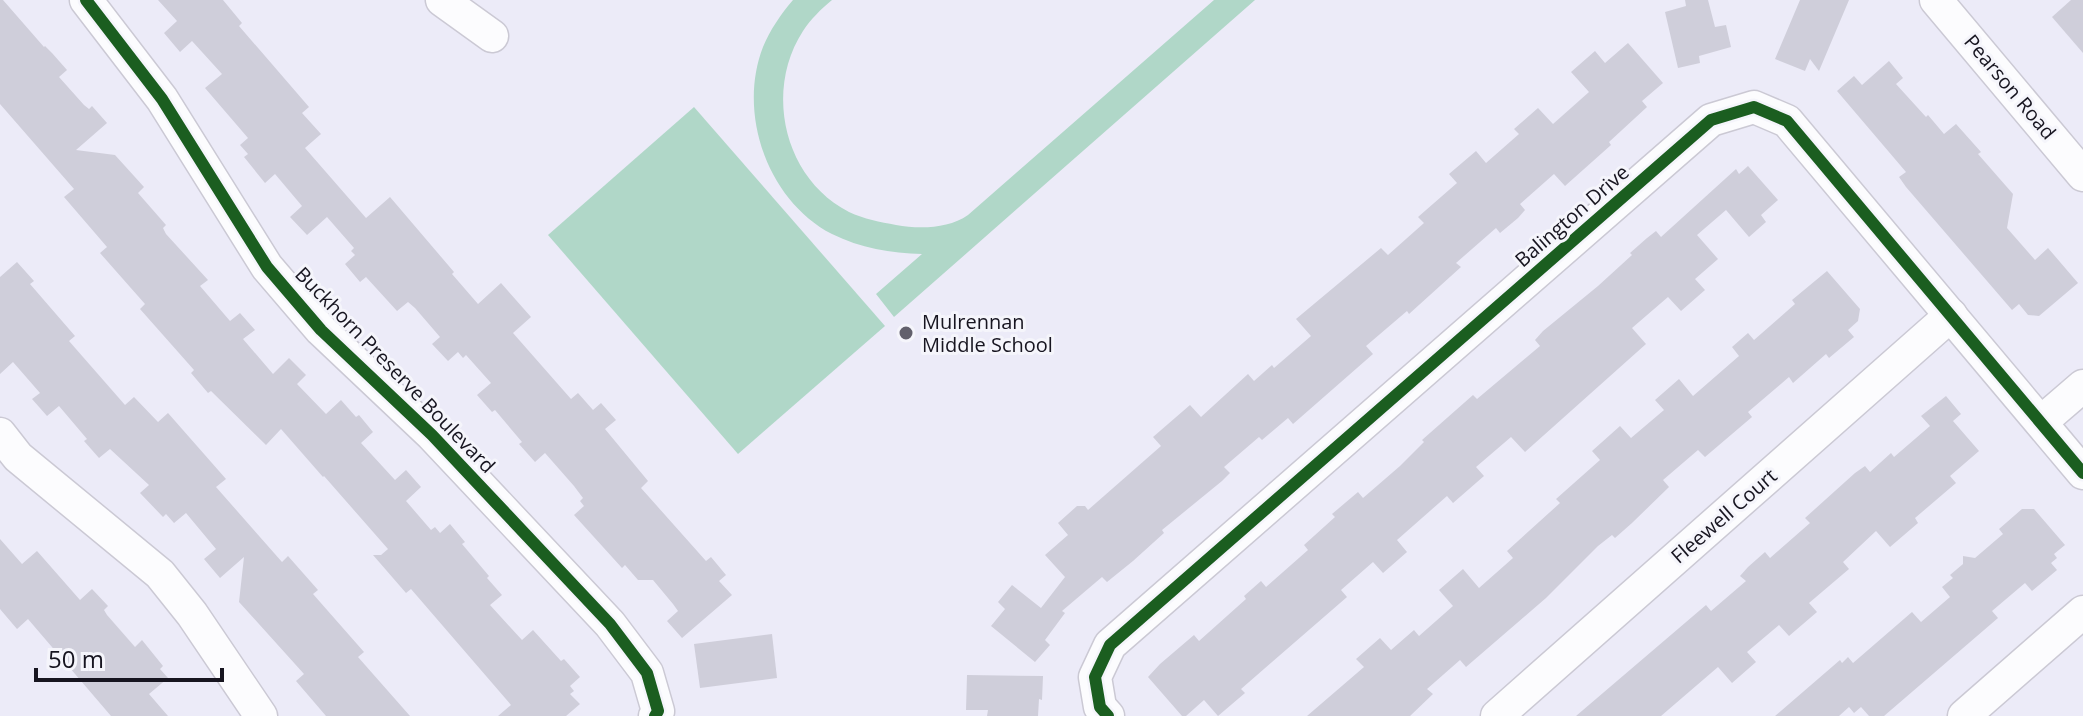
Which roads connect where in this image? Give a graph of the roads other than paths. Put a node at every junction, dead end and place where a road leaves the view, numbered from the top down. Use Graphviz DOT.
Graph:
graph roads {
  1 [pos="86,0"];
  2 [pos="442,0"];
  3 [pos="1936,0"];
  4 [pos="492,36"];
  5 [pos="2083,175"];
  6 [pos="1951,315"];
  7 [pos="2083,386"];
  8 [pos="2041,422"];
  9 [pos="0,434"];
  10 [pos="2083,473"];
  11 [pos="2083,612"];
  12 [pos="261,716"];
  13 [pos="655,716"];
  14 [pos="1108,716"];
  15 [pos="1497,716"];
  16 [pos="1964,716"];
  1 -- 13 [label="street, Buckhorn Preserve Boulevard"];
  2 -- 4 [label="street"];
  3 -- 5 [label="street, Pearson Road"];
  6 -- 8 [label="street, Balington Drive"];
  6 -- 14 [label="street, Balington Drive"];
  6 -- 15 [label="street, Fleewell Court"];
  7 -- 8 [label="street"];
  8 -- 10 [label="street, Balington Drive"];
  9 -- 12 [label="street"];
  11 -- 16 [label="street"];
}
